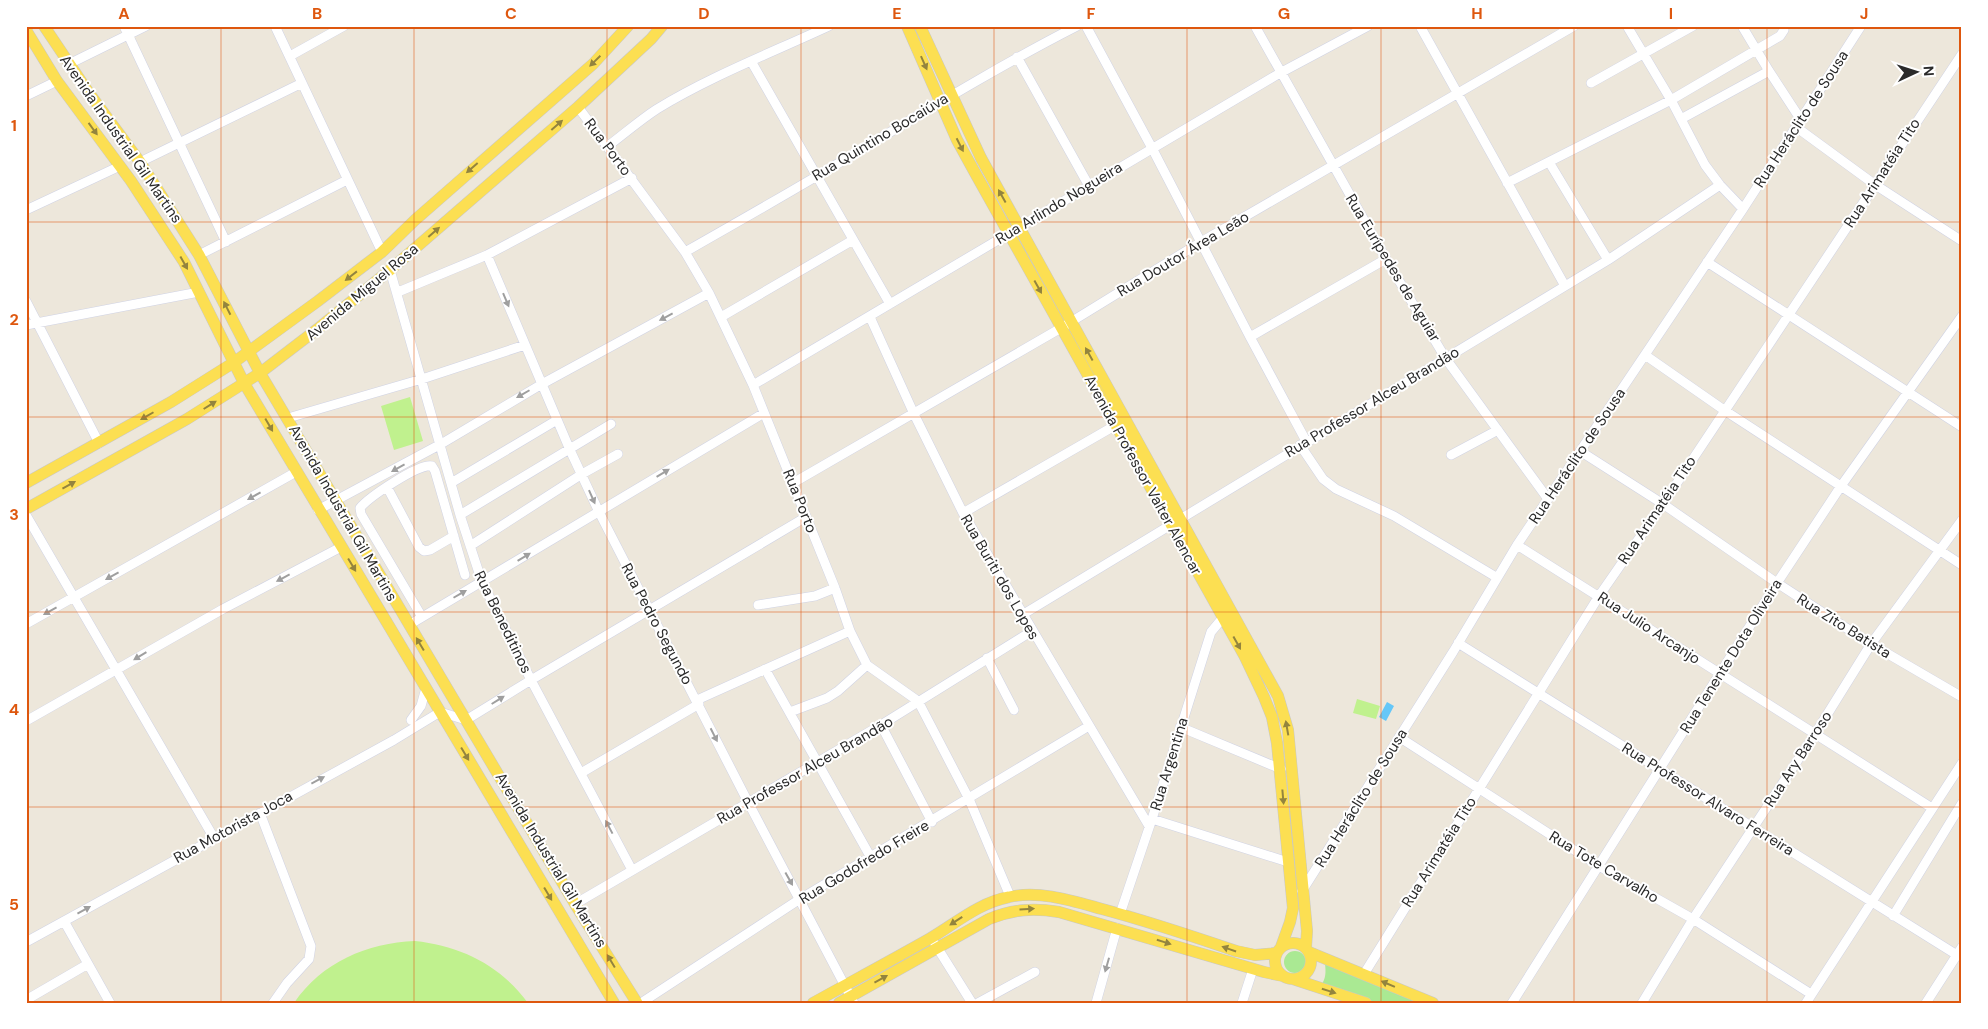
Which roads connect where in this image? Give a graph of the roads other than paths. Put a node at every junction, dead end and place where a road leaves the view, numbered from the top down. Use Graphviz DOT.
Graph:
graph roads {
  1 [pos="44,26"];
  2 [pos="146,26"];
  3 [pos="275,26"];
  4 [pos="344,26"];
  5 [pos="662,26"];
  6 [pos="829,26"];
  7 [pos="907,26"];
  8 [pos="920,26"];
  9 [pos="1077,26"];
  10 [pos="1086,26"];
  11 [pos="1254,26"];
  12 [pos="1368,26"];
  13 [pos="1420,26"];
  14 [pos="1574,26"];
  15 [pos="1627,26"];
  16 [pos="1693,26"];
  17 [pos="1742,26"];
  18 [pos="1784,26"];
  19 [pos="1861,26"];
  20 [pos="622,29"];
  21 [pos="26,30"];
  22 [pos="127,31"];
  23 [pos="1756,50"];
  24 [pos="1642,54"];
  25 [pos="1962,54"];
  26 [pos="290,56"];
  27 [pos="1017,57"];
  28 [pos="751,61"];
  29 [pos="69,64"];
  30 [pos="1768,71"];
  31 [pos="1280,73"];
  32 [pos="57,81"];
  33 [pos="302,83"];
  34 [pos="1591,84"];
  35 [pos="88,93"];
  36 [pos="951,94"];
  37 [pos="1457,94"];
  38 [pos="26,96"];
  39 [pos="1671,100"];
  40 [pos="940,101"];
  41 [pos="74,104"];
  42 [pos="578,107"];
  43 [pos="1681,119"];
  44 [pos="1799,123"];
  45 [pos="180,142"];
  46 [pos="608,146"];
  47 [pos="1152,148"];
  48 [pos="140,162"];
  49 [pos="1549,162"];
  50 [pos="120,166"];
  51 [pos="1332,166"];
  52 [pos="817,175"];
  53 [pos="632,178"];
  54 [pos="347,180"];
  55 [pos="1507,183"];
  56 [pos="1874,184"];
  57 [pos="1089,186"];
  58 [pos="1720,186"];
  59 [pos="1743,209"];
  60 [pos="26,210"];
  61 [pos="1020,227"];
  62 [pos="1008,233"];
  63 [pos="853,240"];
  64 [pos="1962,241"];
  65 [pos="226,242"];
  66 [pos="1201,242"];
  67 [pos="382,252"];
  68 [pos="685,252"];
  69 [pos="199,255"];
  70 [pos="487,255"];
  71 [pos="1386,259"];
  72 [pos="1608,260"];
  73 [pos="1708,262"];
  74 [pos="390,270"];
  75 [pos="1565,286"];
  76 [pos="199,292"];
  77 [pos="398,292"];
  78 [pos="709,293"];
  79 [pos="26,301"];
  80 [pos="890,304"];
  81 [pos="1788,315"];
  82 [pos="1962,316"];
  83 [pos="720,317"];
  84 [pos="870,317"];
  85 [pos="37,323"];
  86 [pos="26,325"];
  87 [pos="1066,325"];
  88 [pos="1250,337"];
  89 [pos="525,344"];
  90 [pos="249,352"];
  91 [pos="1645,355"];
  92 [pos="1446,358"];
  93 [pos="233,363"];
  94 [pos="260,373"];
  95 [pos="422,379"];
  96 [pos="244,383"];
  97 [pos="542,384"];
  98 [pos="753,385"];
  99 [pos="1908,391"];
  100 [pos="1724,410"];
  101 [pos="764,413"];
  102 [pos="914,414"];
  103 [pos="288,418"];
  104 [pos="557,420"];
  105 [pos="611,424"];
  106 [pos="1116,425"];
  107 [pos="1962,426"];
  108 [pos="1498,430"];
  109 [pos="99,443"];
  110 [pos="1303,443"];
  111 [pos="441,444"];
  112 [pos="570,450"];
  113 [pos="1580,451"];
  114 [pos="618,454"];
  115 [pos="1451,455"];
  116 [pos="296,472"];
  117 [pos="582,474"];
  118 [pos="451,483"];
  119 [pos="793,483"];
  120 [pos="26,484"];
  121 [pos="1841,486"];
  122 [pos="387,487"];
  123 [pos="1548,499"];
  124 [pos="336,501"];
  125 [pos="1662,504"];
  126 [pos="26,509"];
  127 [pos="318,510"];
  128 [pos="599,512"];
  129 [pos="963,513"];
  130 [pos="460,515"];
  131 [pos="26,516"];
  132 [pos="806,517"];
  133 [pos="1181,518"];
  134 [pos="1962,520"];
  135 [pos="1171,525"];
  136 [pos="454,536"];
  137 [pos="1516,545"];
  138 [pos="470,546"];
  139 [pos="341,547"];
  140 [pos="1939,550"];
  141 [pos="1962,565"];
  142 [pos="465,575"];
  143 [pos="1496,577"];
  144 [pos="482,582"];
  145 [pos="1777,583"];
  146 [pos="835,588"];
  147 [pos="1215,592"];
  148 [pos="1599,596"];
  149 [pos="73,598"];
  150 [pos="758,605"];
  151 [pos="649,610"];
  152 [pos="1022,614"];
  153 [pos="1227,614"];
  154 [pos="422,617"];
  155 [pos="26,624"];
  156 [pos="409,625"];
  157 [pos="1032,630"];
  158 [pos="850,631"];
  159 [pos="1458,643"];
  160 [pos="1871,644"];
  161 [pos="987,658"];
  162 [pos="867,665"];
  163 [pos="765,668"];
  164 [pos="117,669"];
  165 [pos="1720,673"];
  166 [pos="531,680"];
  167 [pos="426,688"];
  168 [pos="1538,694"];
  169 [pos="1962,697"];
  170 [pos="698,702"];
  171 [pos="918,702"];
  172 [pos="1014,710"];
  173 [pos="440,712"];
  174 [pos="790,712"];
  175 [pos="411,720"];
  176 [pos="466,720"];
  177 [pos="26,721"];
  178 [pos="881,725"];
  179 [pos="1089,726"];
  180 [pos="1180,727"];
  181 [pos="1815,734"];
  182 [pos="1399,738"];
  183 [pos="817,762"];
  184 [pos="1962,763"];
  185 [pos="1660,768"];
  186 [pos="1280,769"];
  187 [pos="581,773"];
  188 [pos="1478,789"];
  189 [pos="969,799"];
  190 [pos="748,802"];
  191 [pos="1962,803"];
  192 [pos="1932,808"];
  193 [pos="260,813"];
  194 [pos="932,822"];
  195 [pos="1151,823"];
  196 [pos="1754,827"];
  197 [pos="214,838"];
  198 [pos="870,856"];
  199 [pos="1288,862"];
  200 [pos="1599,866"];
  201 [pos="632,870"];
  202 [pos="1302,892"];
  203 [pos="1010,896"];
  204 [pos="800,899"];
  205 [pos="1871,902"];
  206 [pos="574,904"];
  207 [pos="1120,914"];
  208 [pos="1893,916"];
  209 [pos="1693,919"];
  210 [pos="64,922"];
  211 [pos="1118,928"];
  212 [pos="931,938"];
  213 [pos="26,942"];
  214 [pos="938,948"];
  215 [pos="1308,949"];
  216 [pos="1279,950"];
  217 [pos="1959,951"];
  218 [pos="88,964"];
  219 [pos="1253,969"];
  220 [pos="1034,972"];
  221 [pos="1364,974"];
  222 [pos="1287,977"];
  223 [pos="845,985"];
  224 [pos="853,999"];
  225 [pos="1808,999"];
  226 [pos="26,1000"];
  227 [pos="110,1003"];
  228 [pos="273,1003"];
  229 [pos="614,1003"];
  230 [pos="637,1003"];
  231 [pos="641,1003"];
  232 [pos="812,1003"];
  233 [pos="839,1003"];
  234 [pos="972,1003"];
  235 [pos="978,1003"];
  236 [pos="1096,1003"];
  237 [pos="1242,1003"];
  238 [pos="1366,1003"];
  239 [pos="1433,1003"];
  240 [pos="1512,1003"];
  241 [pos="1642,1003"];
  242 [pos="1926,1003"];
  1 -- 29 [label="main road, Avenida Industrial Gil Martins"];
  2 -- 22 [label="street"];
  3 -- 26 [label="street"];
  4 -- 26 [label="street"];
  5 -- 42 [label="main road, Avenida Miguel Rosa"];
  6 -- 28 [label="street"];
  7 -- 40 [label="main road, Avenida Professor Valter Alencar, one-way"];
  8 -- 36 [label="main road, Avenida Professor Valter Alencar"];
  9 -- 27 [label="street, Rua Quintino Bocaiúva"];
  10 -- 47 [label="street"];
  11 -- 31 [label="street, Rua Eurípedes de Aguiar"];
  12 -- 31 [label="street, Rua Arlindo Nogueira"];
  13 -- 37 [label="street"];
  14 -- 37 [label="street, Rua Doutor Área Leão"];
  15 -- 24 [label="street"];
  16 -- 24 [label="street"];
  17 -- 23 [label="street"];
  18 -- 23 [label="street"];
  19 -- 44 [label="street, Rua Heráclito de Sousa"];
  20 -- 67 [label="main road, Avenida Miguel Rosa, one-way"];
  21 -- 32 [label="main road, Avenida Industrial Gil Martins"];
  22 -- 29 [label="street"];
  22 -- 45 [label="street"];
  23 -- 30 [label="street"];
  23 -- 39 [label="street"];
  24 -- 34 [label="street"];
  24 -- 39 [label="street"];
  25 -- 56 [label="street, Rua Arimatéia Tito"];
  26 -- 33 [label="street"];
  27 -- 36 [label="street, Rua Quintino Bocaiúva"];
  27 -- 57 [label="street"];
  28 -- 46 [label="street"];
  28 -- 52 [label="street"];
  29 -- 35 [label="main road, Avenida Industrial Gil Martins"];
  30 -- 43 [label="street"];
  30 -- 44 [label="street"];
  31 -- 47 [label="street, Rua Arlindo Nogueira"];
  31 -- 51 [label="street, Rua Eurípedes de Aguiar"];
  32 -- 38 [label="street"];
  32 -- 41 [label="main road, Avenida Industrial Gil Martins"];
  33 -- 45 [label="street"];
  33 -- 54 [label="street"];
  35 -- 41 [label="main road"];
  35 -- 48 [label="main road, Avenida Industrial Gil Martins"];
  36 -- 40 [label="street, Rua Quintino Bocaiúva"];
  61 -- 36 [label="main road, Avenida Professor Valter Alencar, one-way"];
  37 -- 51 [label="street, Rua Doutor Área Leão"];
  37 -- 55 [label="street"];
  39 -- 43 [label="street"];
  39 -- 49 [label="street"];
  40 -- 52 [label="street, Rua Quintino Bocaiúva"];
  40 -- 62 [label="main road, Avenida Professor Valter Alencar, one-way"];
  41 -- 50 [label="main road, Avenida Industrial Gil Martins, one-way"];
  42 -- 46 [label="street, Rua Porto"];
  74 -- 42 [label="main road, Avenida Miguel Rosa, one-way"];
  43 -- 58 [label="street"];
  44 -- 56 [label="street"];
  44 -- 59 [label="street, Rua Heráclito de Sousa"];
  45 -- 48 [label="street"];
  45 -- 65 [label="street"];
  46 -- 53 [label="street, Rua Porto"];
  47 -- 57 [label="street, Rua Arlindo Nogueira"];
  47 -- 66 [label="street"];
  48 -- 69 [label="main road, Avenida Industrial Gil Martins"];
  49 -- 55 [label="street"];
  49 -- 72 [label="street"];
  50 -- 60 [label="street"];
  50 -- 76 [label="main road, Avenida Industrial Gil Martins, one-way"];
  51 -- 66 [label="street, Rua Doutor Área Leão"];
  51 -- 71 [label="street, Rua Eurípedes de Aguiar"];
  52 -- 63 [label="street"];
  52 -- 68 [label="street, Rua Quintino Bocaiúva"];
  53 -- 68 [label="street, Rua Porto"];
  53 -- 70 [label="street"];
  54 -- 65 [label="street"];
  54 -- 67 [label="street"];
  55 -- 75 [label="street"];
  56 -- 64 [label="street"];
  56 -- 81 [label="street, Rua Arimatéia Tito"];
  57 -- 61 [label="street, Rua Arlindo Nogueira"];
  58 -- 59 [label="street"];
  58 -- 72 [label="street, Rua Professor Alceu Brandão"];
  59 -- 73 [label="street, Rua Heráclito de Sousa"];
  61 -- 62 [label="street, Rua Arlindo Nogueira"];
  61 -- 87 [label="main road, Avenida Professor Valter Alencar"];
  62 -- 80 [label="street, Rua Arlindo Nogueira"];
  62 -- 87 [label="main road, Avenida Professor Valter Alencar, one-way"];
  63 -- 80 [label="street"];
  63 -- 83 [label="street"];
  65 -- 69 [label="street"];
  66 -- 87 [label="street, Rua Doutor Área Leão"];
  66 -- 88 [label="street"];
  67 -- 90 [label="main road, Avenida Miguel Rosa, one-way"];
  68 -- 78 [label="street, Rua Porto"];
  90 -- 69 [label="main road, Avenida Industrial Gil Martins, one-way"];
  70 -- 77 [label="street"];
  70 -- 89 [label="street, Rua Pedro Segundo, one-way"];
  71 -- 88 [label="street"];
  71 -- 92 [label="street, Rua Eurípedes de Aguiar"];
  72 -- 75 [label="street, Rua Professor Alceu Brandão"];
  73 -- 81 [label="street"];
  73 -- 91 [label="street, Rua Heráclito de Sousa"];
  74 -- 77 [label="street, Rua Beneditinos"];
  74 -- 94 [label="main road, Avenida Miguel Rosa"];
  75 -- 92 [label="street, Rua Professor Alceu Brandão"];
  76 -- 85 [label="street"];
  76 -- 93 [label="main road, Avenida Industrial Gil Martins"];
  77 -- 95 [label="street, Rua Beneditinos"];
  78 -- 83 [label="street, Rua Porto"];
  78 -- 97 [label="street, one-way"];
  79 -- 85 [label="street"];
  80 -- 84 [label="street, Rua Arlindo Nogueira"];
  81 -- 99 [label="street"];
  81 -- 100 [label="street, Rua Arimatéia Tito"];
  82 -- 99 [label="street, Rua Tenente Dota Oliveira"];
  83 -- 98 [label="street, Rua Porto"];
  84 -- 98 [label="street, Rua Arlindo Nogueira"];
  84 -- 102 [label="street, Rua Buriti dos Lopes"];
  85 -- 86 [label="street"];
  85 -- 109 [label="street"];
  87 -- 102 [label="street, Rua Doutor Área Leão"];
  87 -- 106 [label="main road, Avenida Professor Valter Alencar"];
  133 -- 87 [label="main road, Avenida Professor Valter Alencar, one-way"];
  88 -- 110 [label="street"];
  89 -- 95 [label="street"];
  89 -- 97 [label="street, Rua Pedro Segundo"];
  90 -- 93 [label="main road, Avenida Miguel Rosa"];
  90 -- 94 [label="main road, Avenida Industrial Gil Martins"];
  91 -- 100 [label="street"];
  91 -- 113 [label="street, Rua Heráclito de Sousa"];
  92 -- 108 [label="street, Rua Eurípedes de Aguiar"];
  92 -- 110 [label="street, Rua Professor Alceu Brandão"];
  93 -- 96 [label="main road, Avenida Industrial Gil Martins"];
  93 -- 109 [label="main road, Avenida Miguel Rosa, one-way"];
  94 -- 96 [label="main road, Avenida Miguel Rosa"];
  94 -- 103 [label="main road, Avenida Industrial Gil Martins"];
  95 -- 103 [label="street"];
  95 -- 111 [label="street, Rua Beneditinos"];
  96 -- 116 [label="main road, Avenida Industrial Gil Martins, one-way"];
  126 -- 96 [label="main road, Avenida Miguel Rosa, one-way"];
  97 -- 104 [label="street, Rua Pedro Segundo"];
  97 -- 111 [label="street, one-way"];
  98 -- 101 [label="street, Rua Porto"];
  99 -- 107 [label="street"];
  99 -- 121 [label="street, Rua Tenente Dota Oliveira"];
  100 -- 121 [label="street"];
  100 -- 125 [label="street, Rua Arimatéia Tito"];
  101 -- 119 [label="street, Rua Porto"];
  128 -- 101 [label="street, one-way"];
  102 -- 119 [label="street, Rua Doutor Área Leão"];
  102 -- 129 [label="street, Rua Buriti dos Lopes"];
  103 -- 124 [label="main road, Avenida Industrial Gil Martins"];
  104 -- 112 [label="street, Rua Pedro Segundo"];
  104 -- 118 [label="street"];
  105 -- 112 [label="street"];
  106 -- 129 [label="street"];
  106 -- 135 [label="main road, Avenida Professor Valter Alencar"];
  108 -- 115 [label="street"];
  108 -- 123 [label="street, Rua Eurípedes de Aguiar"];
  109 -- 120 [label="main road, Avenida Miguel Rosa"];
  110 -- 133 [label="street, Rua Professor Alceu Brandão"];
  110 -- 143 [label="street"];
  111 -- 118 [label="street, Rua Beneditinos"];
  111 -- 124 [label="street, one-way"];
  112 -- 117 [label="street, Rua Pedro Segundo"];
  112 -- 130 [label="street"];
  113 -- 123 [label="street, Rua Heráclito de Sousa"];
  113 -- 125 [label="street, Rua Zito Batista"];
  114 -- 117 [label="street"];
  116 -- 127 [label="main road, Avenida Industrial Gil Martins"];
  116 -- 149 [label="street, one-way"];
  117 -- 128 [label="street, Rua Pedro Segundo, one-way"];
  117 -- 138 [label="street"];
  118 -- 130 [label="street, Rua Beneditinos"];
  119 -- 132 [label="street, Rua Porto"];
  121 -- 140 [label="street"];
  121 -- 145 [label="street, Rua Tenente Dota Oliveira"];
  122 -- 136 [label="street"];
  122 -- 136 [label="street"];
  122 -- 154 [label="street"];
  123 -- 137 [label="street, Rua Heráclito de Sousa"];
  124 -- 127 [label="street"];
  124 -- 156 [label="main road, Avenida Industrial Gil Martins"];
  125 -- 145 [label="street, Rua Zito Batista"];
  125 -- 148 [label="street, Rua Arimatéia Tito"];
  127 -- 139 [label="main road, Avenida Industrial Gil Martins"];
  144 -- 128 [label="street, one-way"];
  128 -- 151 [label="street, Rua Pedro Segundo"];
  129 -- 152 [label="street, Rua Buriti dos Lopes"];
  130 -- 138 [label="street, Rua Beneditinos"];
  131 -- 149 [label="street"];
  132 -- 146 [label="street, Rua Porto"];
  132 -- 151 [label="street"];
  133 -- 135 [label="street, Rua Professor Alceu Brandão"];
  133 -- 147 [label="main road, Avenida Professor Valter Alencar"];
  134 -- 140 [label="street, Rua Ary Barroso"];
  135 -- 147 [label="main road, Avenida Professor Valter Alencar"];
  135 -- 152 [label="street, Rua Professor Alceu Brandão"];
  136 -- 142 [label="street"];
  137 -- 143 [label="street, Rua Heráclito de Sousa"];
  137 -- 148 [label="street, Rua Julio Arcanjo"];
  138 -- 144 [label="street, Rua Beneditinos"];
  139 -- 164 [label="street, one-way"];
  139 -- 167 [label="main road, Avenida Industrial Gil Martins, one-way"];
  140 -- 141 [label="street"];
  140 -- 160 [label="street, Rua Ary Barroso"];
  143 -- 159 [label="street, Rua Heráclito de Sousa"];
  154 -- 144 [label="street, one-way"];
  144 -- 166 [label="street, Rua Beneditinos"];
  145 -- 160 [label="street, Rua Zito Batista"];
  145 -- 165 [label="street, Rua Tenente Dota Oliveira"];
  146 -- 150 [label="street"];
  146 -- 158 [label="street, Rua Porto"];
  147 -- 153 [label="main road, Avenida Professor Valter Alencar"];
  148 -- 165 [label="street, Rua Julio Arcanjo"];
  148 -- 168 [label="street, Rua Arimatéia Tito"];
  149 -- 155 [label="street, one-way"];
  149 -- 164 [label="street"];
  151 -- 166 [label="street"];
  151 -- 170 [label="street, Rua Pedro Segundo"];
  152 -- 157 [label="street, Rua Buriti dos Lopes"];
  153 -- 180 [label="street, Rua Argentina"];
  153 -- 186 [label="main road, Avenida Professor Valter Alencar, one-way"];
  202 -- 153 [label="main road, Avenida Professor Valter Alencar, one-way"];
  154 -- 156 [label="street"];
  176 -- 156 [label="main road, Avenida Industrial Gil Martins, one-way"];
  157 -- 161 [label="street, Rua Professor Alceu Brandão"];
  157 -- 179 [label="street, Rua Buriti dos Lopes"];
  158 -- 162 [label="street, Rua Porto"];
  158 -- 163 [label="street"];
  159 -- 168 [label="street, Rua Professor Alvaro Ferreira"];
  159 -- 182 [label="street, Rua Heráclito de Sousa"];
  160 -- 169 [label="street, Rua Zito Batista"];
  160 -- 181 [label="street, Rua Ary Barroso"];
  161 -- 171 [label="street, Rua Professor Alceu Brandão"];
  161 -- 172 [label="street"];
  162 -- 171 [label="street, Rua Porto"];
  162 -- 174 [label="street"];
  163 -- 170 [label="street"];
  163 -- 174 [label="street"];
  164 -- 177 [label="street"];
  164 -- 197 [label="street"];
  165 -- 181 [label="street, Rua Julio Arcanjo"];
  165 -- 185 [label="street, Rua Tenente Dota Oliveira"];
  176 -- 166 [label="street, one-way"];
  166 -- 187 [label="street, Rua Beneditinos"];
  167 -- 173 [label="main road, Avenida Industrial Gil Martins"];
  167 -- 175 [label="street"];
  168 -- 185 [label="street, Rua Professor Alvaro Ferreira"];
  168 -- 188 [label="street, Rua Arimatéia Tito"];
  170 -- 187 [label="street"];
  170 -- 190 [label="street, Rua Pedro Segundo, one-way"];
  171 -- 178 [label="street, Rua Professor Alceu Brandão"];
  171 -- 189 [label="street, Rua Porto"];
  173 -- 176 [label="street"];
  193 -- 173 [label="street, Rua Motorista Joca, one-way"];
  173 -- 229 [label="main road, Avenida Industrial Gil Martins, one-way"];
  174 -- 183 [label="street"];
  176 -- 206 [label="main road, Avenida Industrial Gil Martins"];
  178 -- 183 [label="street, Rua Professor Alceu Brandão"];
  178 -- 194 [label="street"];
  179 -- 189 [label="street, Rua Godofredo Freire"];
  179 -- 195 [label="street, Rua Buriti dos Lopes"];
  180 -- 186 [label="street"];
  180 -- 195 [label="street, Rua Argentina"];
  181 -- 192 [label="street, Rua Julio Arcanjo"];
  181 -- 196 [label="street, Rua Ary Barroso"];
  182 -- 188 [label="street, Rua Tote Carvalho"];
  182 -- 202 [label="street, Rua Heráclito de Sousa"];
  183 -- 190 [label="street, Rua Professor Alceu Brandão"];
  183 -- 198 [label="street"];
  184 -- 192 [label="street"];
  185 -- 196 [label="street, Rua Professor Alvaro Ferreira"];
  185 -- 200 [label="street, Rua Tenente Dota Oliveira"];
  186 -- 199 [label="main road, Avenida Professor Valter Alencar, one-way"];
  201 -- 187 [label="street, Rua Beneditinos, one-way"];
  188 -- 200 [label="street, Rua Tote Carvalho"];
  188 -- 221 [label="street, Rua Arimatéia Tito"];
  189 -- 194 [label="street, Rua Godofredo Freire"];
  189 -- 203 [label="street, Rua Porto"];
  190 -- 201 [label="street, Rua Professor Alceu Brandão"];
  190 -- 204 [label="street, Rua Pedro Segundo, one-way"];
  191 -- 208 [label="street"];
  192 -- 205 [label="street"];
  193 -- 197 [label="street, Rua Motorista Joca"];
  193 -- 228 [label="street"];
  194 -- 198 [label="street, Rua Godofredo Freire"];
  195 -- 199 [label="street"];
  195 -- 207 [label="street, Rua Argentina"];
  196 -- 205 [label="street, Rua Professor Alvaro Ferreira"];
  196 -- 209 [label="street, Rua Ary Barroso"];
  210 -- 197 [label="street, Rua Motorista Joca, one-way"];
  198 -- 204 [label="street, Rua Godofredo Freire"];
  199 -- 216 [label="main road, Avenida Professor Valter Alencar"];
  200 -- 209 [label="street, Rua Tote Carvalho"];
  200 -- 240 [label="street, Rua Tenente Dota Oliveira"];
  201 -- 206 [label="street, Rua Professor Alceu Brandão"];
  202 -- 215 [label="main road, Avenida Professor Valter Alencar"];
  203 -- 207 [label="main road"];
  203 -- 212 [label="main road, one-way"];
  204 -- 223 [label="street, Rua Pedro Segundo"];
  204 -- 231 [label="street, Rua Godofredo Freire"];
  205 -- 208 [label="street, Rua Professor Alvaro Ferreira"];
  205 -- 225 [label="street"];
  230 -- 206 [label="main road, Avenida Industrial Gil Martins, one-way"];
  216 -- 207 [label="main road, one-way"];
  208 -- 217 [label="street, Rua Professor Alvaro Ferreira"];
  209 -- 225 [label="street, Rua Tote Carvalho"];
  209 -- 241 [label="street, Rua Ary Barroso"];
  210 -- 213 [label="street, Rua Motorista Joca"];
  210 -- 218 [label="street"];
  214 -- 211 [label="main road, one-way"];
  211 -- 219 [label="main road, one-way"];
  211 -- 236 [label="street, one-way"];
  212 -- 214 [label="street"];
  212 -- 223 [label="main road"];
  224 -- 214 [label="main road, one-way"];
  214 -- 234 [label="street"];
  215 -- 216 [label="main road"];
  215 -- 221 [label="main road"];
  215 -- 222 [label="main road"];
  216 -- 222 [label="main road"];
  217 -- 242 [label="street"];
  218 -- 226 [label="street"];
  218 -- 227 [label="street"];
  219 -- 222 [label="main road"];
  219 -- 237 [label="street"];
  220 -- 235 [label="street"];
  239 -- 221 [label="main road, one-way"];
  222 -- 238 [label="main road, one-way"];
  223 -- 224 [label="street, Rua Pedro Segundo"];
  223 -- 232 [label="main road"];
  224 -- 233 [label="main road"];
}
